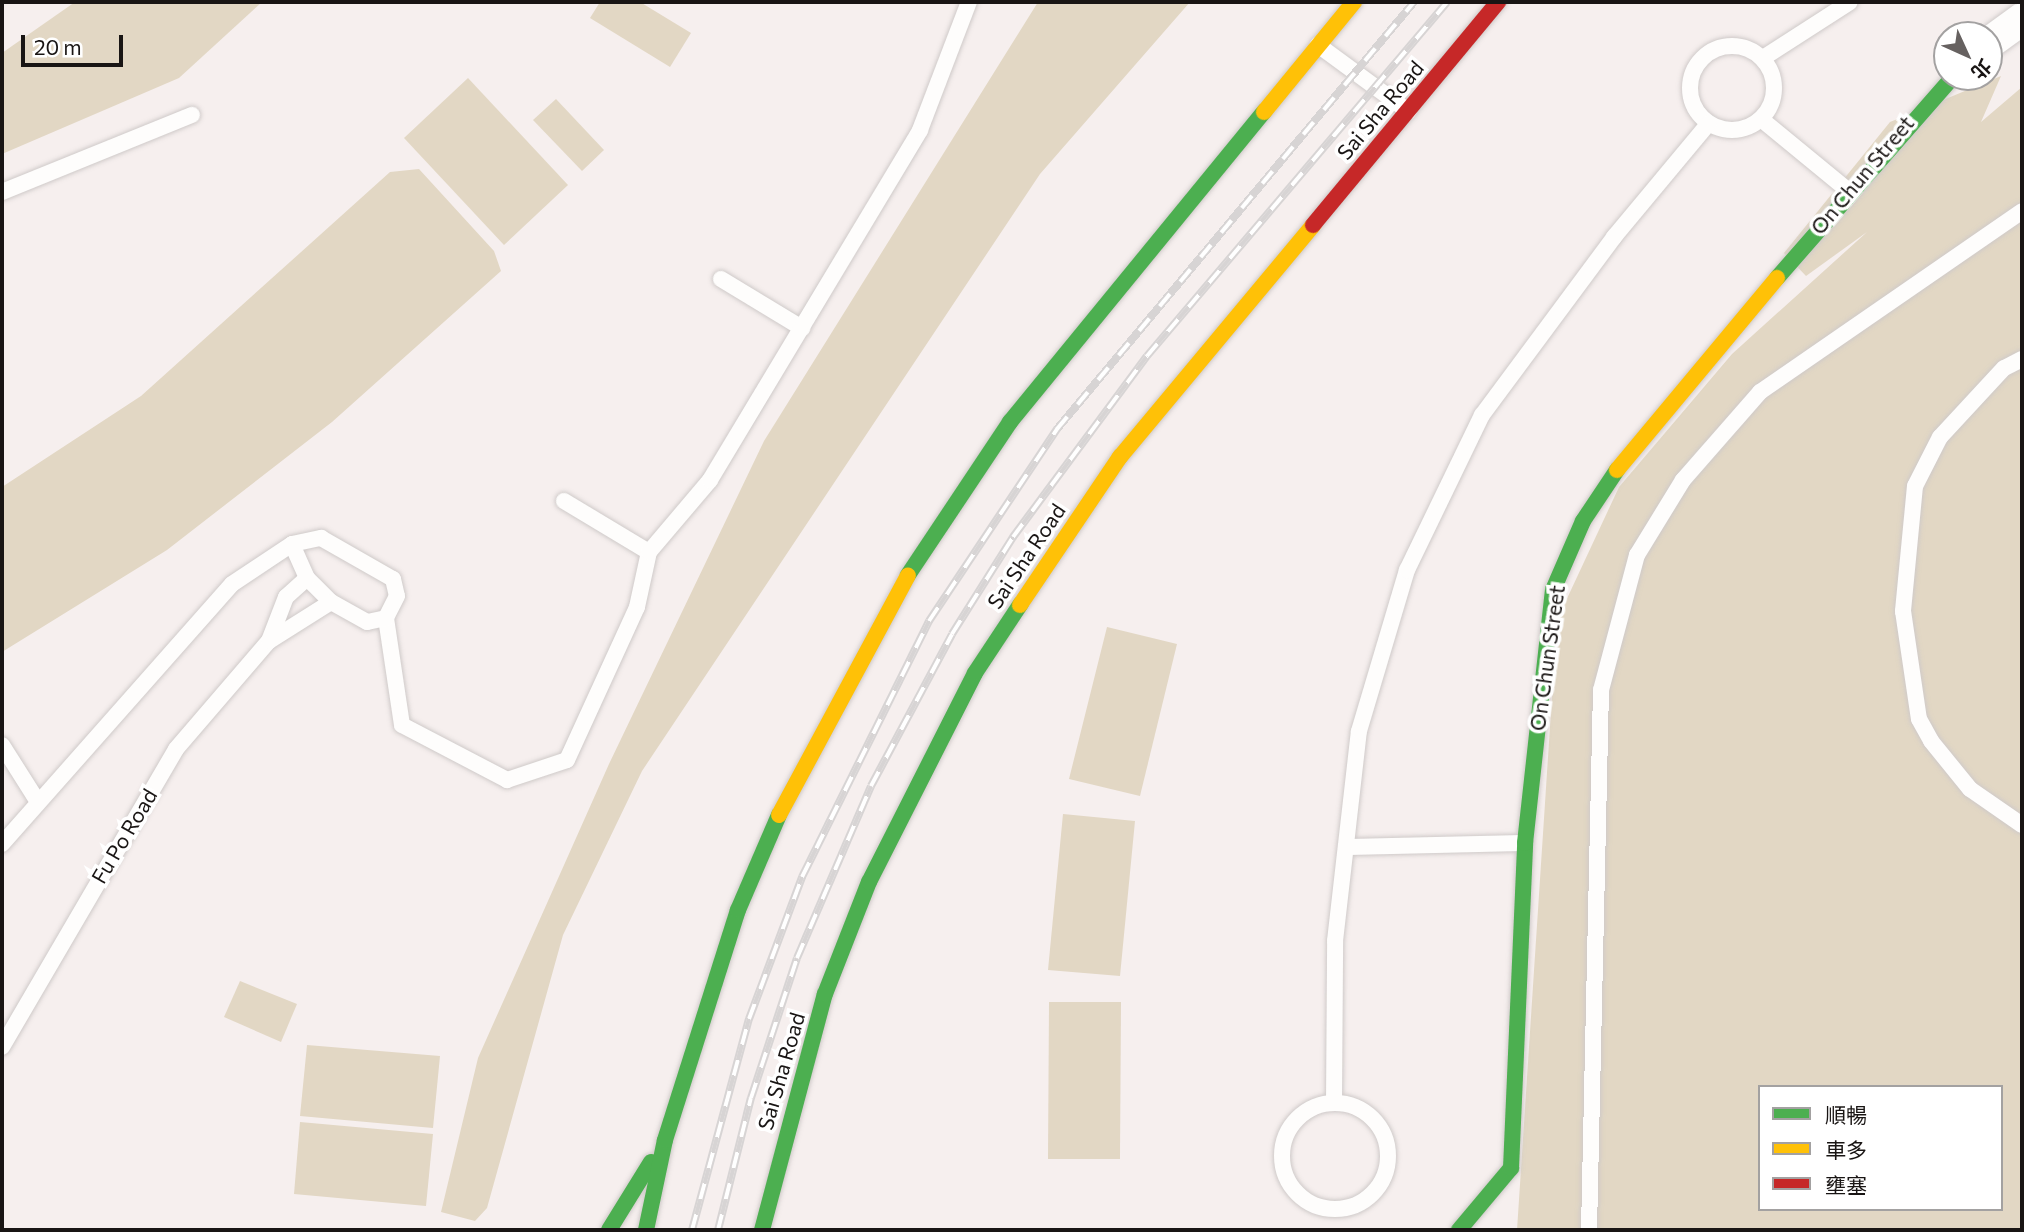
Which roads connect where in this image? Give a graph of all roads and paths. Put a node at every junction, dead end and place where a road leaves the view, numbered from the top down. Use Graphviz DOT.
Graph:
graph roads {
  1 [pos="969,2"];
  2 [pos="1354,2"];
  3 [pos="1498,2"];
  4 [pos="1850,2"];
  5 [pos="2022,19"];
  6 [pos="2003,33"];
  7 [pos="1318,45"];
  8 [pos="1763,58"];
  9 [pos="1940,91"];
  10 [pos="1408,111"];
  11 [pos="192,115"];
  12 [pos="1761,119"];
  13 [pos="1709,123"];
  14 [pos="2,192"];
  15 [pos="1850,192"];
  16 [pos="2022,211"];
  17 [pos="721,279"];
  18 [pos="802,328"];
  19 [pos="2022,359"];
  20 [pos="564,501"];
  21 [pos="292,544"];
  22 [pos="649,552"];
  23 [pos="307,578"];
  24 [pos="331,602"];
  25 [pos="386,618"];
  26 [pos="269,641"];
  27 [pos="2,745"];
  28 [pos="38,802"];
  29 [pos="2022,825"];
  30 [pos="1525,843"];
  31 [pos="2,844"];
  32 [pos="1346,847"];
  33 [pos="2,1047"];
  34 [pos="1334,1102"];
  35 [pos="665,1140"];
  36 [pos="609,1230"];
  37 [pos="646,1230"];
  38 [pos="762,1230"];
  39 [pos="1459,1230"];
  40 [pos="1589,1230"];
  1 -- 18 [label="lane"];
  2 -- 7 [label="main road"];
  3 -- 10 [label="main road, Sai Sha Road"];
  4 -- 8 [label="lane"];
  5 -- 6 [label="street"];
  7 -- 10 [label="lane"];
  7 -- 35 [label="main road"];
  8 -- 12 [label="lane"];
  8 -- 13 [label="lane"];
  9 -- 15 [label="main road, On Chun Street"];
  10 -- 38 [label="main road, Sai Sha Road"];
  11 -- 14 [label="lane"];
  12 -- 13 [label="lane"];
  12 -- 15 [label="lane"];
  13 -- 32 [label="lane"];
  15 -- 30 [label="main road, On Chun Street"];
  16 -- 40 [label="lane"];
  17 -- 18 [label="lane"];
  18 -- 22 [label="lane"];
  19 -- 29 [label="lane"];
  20 -- 22 [label="lane"];
  21 -- 23 [label="lane"];
  21 -- 25 [label="lane"];
  21 -- 28 [label="lane"];
  22 -- 25 [label="lane"];
  23 -- 24 [label="lane"];
  23 -- 26 [label="lane, Fu Po Road"];
  24 -- 25 [label="lane"];
  24 -- 26 [label="lane, Fu Po Road"];
  26 -- 33 [label="lane, Fu Po Road"];
  27 -- 28 [label="lane"];
  28 -- 31 [label="lane"];
  30 -- 32 [label="lane"];
  30 -- 39 [label="main road, On Chun Street"];
  32 -- 34 [label="lane"];
  34 -- 34 [label="lane"];
  35 -- 36 [label="main road"];
  35 -- 37 [label="main road"];
}
